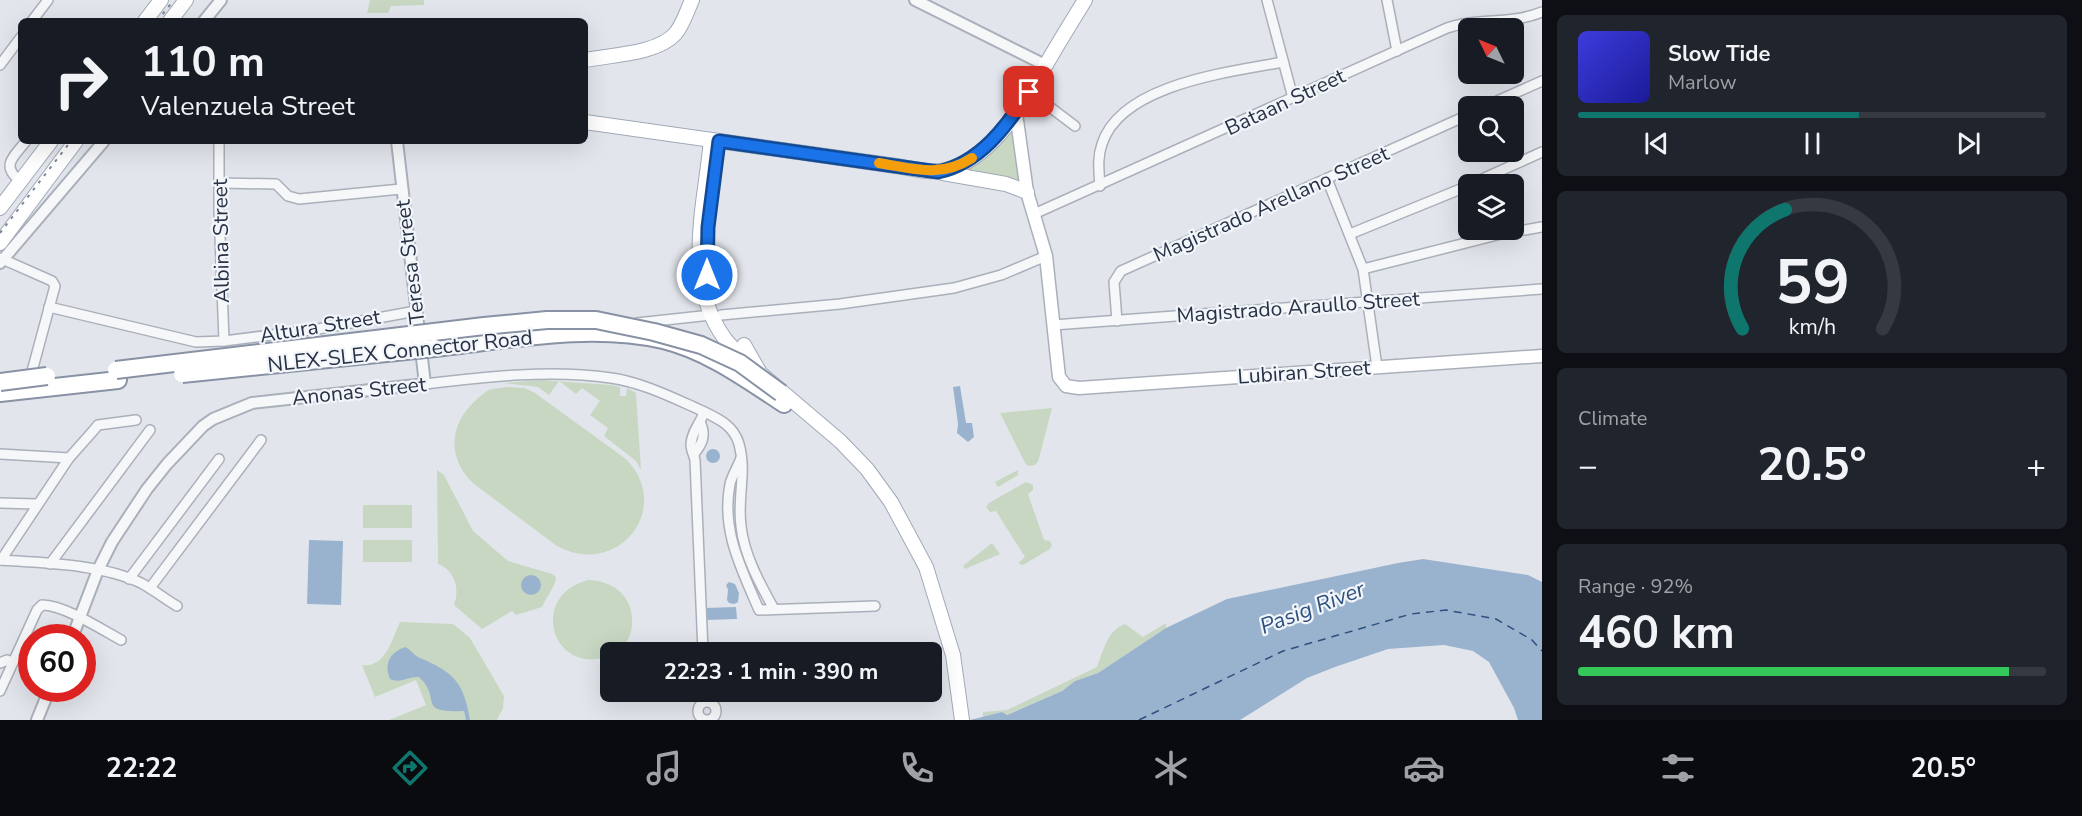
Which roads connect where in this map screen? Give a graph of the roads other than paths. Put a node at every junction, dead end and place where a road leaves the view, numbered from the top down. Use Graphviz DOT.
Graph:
graph roads {
  1 [pos="48,0"];
  2 [pos="161,0"];
  3 [pos="186,0"];
  4 [pos="221,0"];
  5 [pos="692,0"];
  6 [pos="915,0"];
  7 [pos="1085,0"];
  8 [pos="1267,0"];
  9 [pos="1387,0"];
  10 [pos="1542,12"];
  11 [pos="34,18"];
  12 [pos="147,18"];
  13 [pos="172,18"];
  14 [pos="206,18"];
  15 [pos="18,41"];
  16 [pos="1397,51"];
  17 [pos="588,60"];
  18 [pos="1283,63"];
  19 [pos="0,65"];
  20 [pos="1045,65"];
  21 [pos="1542,81"];
  22 [pos="1029,92"];
  23 [pos="1508,96"];
  24 [pos="1293,98"];
  25 [pos="1016,113"];
  26 [pos="1458,120"];
  27 [pos="588,122"];
  28 [pos="1075,126"];
  29 [pos="715,140"];
  30 [pos="24,144"];
  31 [pos="49,144"];
  32 [pos="74,144"];
  33 [pos="101,144"];
  34 [pos="219,144"];
  35 [pos="397,144"];
  36 [pos="1542,152"];
  37 [pos="938,172"];
  38 [pos="1494,174"];
  39 [pos="1327,179"];
  40 [pos="20,181"];
  41 [pos="219,183"];
  42 [pos="1100,186"];
  43 [pos="401,189"];
  44 [pos="1458,190"];
  45 [pos="1027,192"];
  46 [pos="0,208"];
  47 [pos="1034,214"];
  48 [pos="1542,227"];
  49 [pos="1350,234"];
  50 [pos="0,243"];
  51 [pos="1046,256"];
  52 [pos="1,260"];
  53 [pos="1363,269"];
  54 [pos="1542,289"];
  55 [pos="1369,302"];
  56 [pos="49,307"];
  57 [pos="416,311"];
  58 [pos="716,315"];
  59 [pos="1117,321"];
  60 [pos="1053,325"];
  61 [pos="575,330"];
  62 [pos="224,341"];
  63 [pos="1542,356"];
  64 [pos="1377,367"];
  65 [pos="762,368"];
  66 [pos="40,379"];
  67 [pos="0,382"];
  68 [pos="425,384"];
  69 [pos="0,393"];
  70 [pos="704,412"];
  71 [pos="136,420"];
  72 [pos="150,430"];
  73 [pos="261,440"];
  74 [pos="0,454"];
  75 [pos="742,456"];
  76 [pos="69,458"];
  77 [pos="219,459"];
  78 [pos="0,503"];
  79 [pos="37,504"];
  80 [pos="1,560"];
  81 [pos="50,564"];
  82 [pos="98,570"];
  83 [pos="129,579"];
  84 [pos="150,588"];
  85 [pos="177,606"];
  86 [pos="875,606"];
  87 [pos="774,609"];
  88 [pos="80,619"];
  89 [pos="78,624"];
  90 [pos="121,640"];
  91 [pos="703,642"];
  92 [pos="13,662"];
  93 [pos="0,663"];
  94 [pos="0,691"];
  95 [pos="44,702"];
  96 [pos="961,717"];
  97 [pos="37,720"];
  1 -- 11 [label="street"];
  2 -- 12 [label="main road"];
  3 -- 13 [label="main road"];
  4 -- 14 [label="street"];
  5 -- 17 [label="main road"];
  6 -- 20 [label="street"];
  7 -- 20 [label="main road"];
  8 -- 18 [label="street"];
  9 -- 16 [label="street"];
  10 -- 16 [label="street, Bataan Street"];
  15 -- 19 [label="street"];
  16 -- 24 [label="street, Bataan Street"];
  18 -- 24 [label="street"];
  18 -- 42 [label="street"];
  20 -- 22 [label="main road"];
  21 -- 23 [label="street"];
  22 -- 25 [label="main road"];
  22 -- 28 [label="street"];
  24 -- 42 [label="street, Bataan Street"];
  25 -- 37 [label="main road"];
  25 -- 45 [label="main road"];
  26 -- 39 [label="street, Magistrado Arellano Street"];
  27 -- 29 [label="main road"];
  29 -- 37 [label="main road"];
  29 -- 58 [label="main road"];
  30 -- 40 [label="street"];
  31 -- 40 [label="main road"];
  32 -- 50 [label="main road"];
  33 -- 52 [label="street"];
  34 -- 41 [label="street, Albina Street"];
  35 -- 43 [label="street, Teresa Street"];
  36 -- 38 [label="street"];
  37 -- 45 [label="main road"];
  39 -- 49 [label="street"];
  39 -- 59 [label="street, Magistrado Arellano Street"];
  40 -- 46 [label="main road"];
  41 -- 43 [label="street"];
  41 -- 62 [label="street, Albina Street"];
  42 -- 47 [label="street, Bataan Street"];
  43 -- 57 [label="street, Teresa Street"];
  44 -- 49 [label="street"];
  45 -- 47 [label="main road"];
  47 -- 51 [label="main road"];
  48 -- 53 [label="street"];
  49 -- 53 [label="street"];
  51 -- 58 [label="street"];
  51 -- 60 [label="main road"];
  52 -- 56 [label="street"];
  53 -- 55 [label="street"];
  54 -- 55 [label="street, Magistrado Araullo Street"];
  55 -- 59 [label="street, Magistrado Araullo Street"];
  55 -- 64 [label="street"];
  56 -- 62 [label="street, Altura Street"];
  56 -- 66 [label="street"];
  57 -- 62 [label="street, Altura Street"];
  57 -- 68 [label="street, Teresa Street"];
  58 -- 61 [label="street"];
  58 -- 65 [label="main road"];
  58 -- 65 [label="main road"];
  59 -- 60 [label="street, Magistrado Araullo Street"];
  60 -- 64 [label="main road, Lubiran Street"];
  63 -- 64 [label="main road, Lubiran Street"];
  65 -- 96 [label="main road"];
  66 -- 67 [label="highway, NLEX-SLEX Connector Road, bridge"];
  66 -- 69 [label="highway, NLEX-SLEX Connector Road, bridge"];
  68 -- 70 [label="street, Anonas Street"];
  68 -- 82 [label="street, Anonas Street"];
  70 -- 75 [label="street, Anonas Street"];
  70 -- 91 [label="street"];
  71 -- 76 [label="street"];
  72 -- 81 [label="street"];
  73 -- 84 [label="street"];
  74 -- 76 [label="street"];
  75 -- 87 [label="street, Anonas Street"];
  75 -- 87 [label="street"];
  76 -- 79 [label="street"];
  77 -- 83 [label="street"];
  78 -- 79 [label="street"];
  79 -- 80 [label="street"];
  80 -- 81 [label="street"];
  81 -- 82 [label="street"];
  82 -- 83 [label="street"];
  82 -- 88 [label="street, Anonas Street"];
  83 -- 84 [label="street"];
  84 -- 85 [label="street"];
  86 -- 87 [label="street"];
  88 -- 89 [label="street, Anonas Street"];
  88 -- 90 [label="street"];
  88 -- 92 [label="street"];
  92 -- 93 [label="street"];
  92 -- 94 [label="street"];
  95 -- 97 [label="street"];
}
